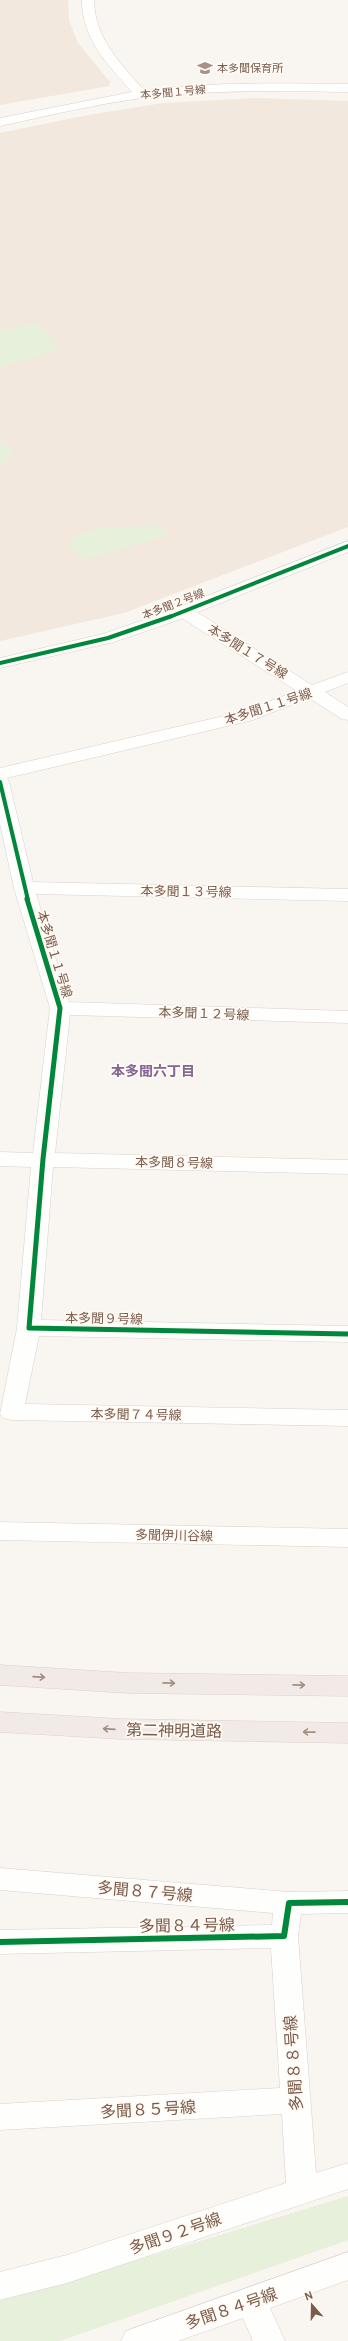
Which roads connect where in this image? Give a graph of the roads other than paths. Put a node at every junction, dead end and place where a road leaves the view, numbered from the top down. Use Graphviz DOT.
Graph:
graph roads {
  1 [pos="88,0"];
  2 [pos="348,88"];
  3 [pos="141,94"];
  4 [pos="0,122"];
  5 [pos="348,546"];
  6 [pos="183,611"];
  7 [pos="0,663"];
  8 [pos="348,677"];
  9 [pos="313,692"];
  10 [pos="348,715"];
  11 [pos="0,774"];
  12 [pos="0,782"];
  13 [pos="24,888"];
  14 [pos="348,894"];
  15 [pos="60,1008"];
  16 [pos="348,1017"];
  17 [pos="0,1159"];
  18 [pos="43,1159"];
  19 [pos="348,1167"];
  20 [pos="29,1328"];
  21 [pos="348,1334"];
  22 [pos="348,1418"];
  23 [pos="0,1531"];
  24 [pos="348,1538"];
  25 [pos="0,1675"];
  26 [pos="348,1686"];
  27 [pos="0,1722"];
  28 [pos="348,1733"];
  29 [pos="0,1879"];
  30 [pos="348,1902"];
  31 [pos="289,1903"];
  32 [pos="284,1936"];
  33 [pos="0,1942"];
  34 [pos="296,2100"];
  35 [pos="0,2117"];
  36 [pos="348,2176"];
  37 [pos="302,2190"];
  38 [pos="348,2266"];
  39 [pos="0,2286"];
  40 [pos="251,2301"];
  41 [pos="137,2341"];
  42 [pos="269,2341"];
  1 -- 3 [label="street"];
  2 -- 3 [label="street, 本多聞１号線"];
  3 -- 4 [label="street, 本多聞１号線"];
  5 -- 6 [label="street, 本多聞２号線"];
  6 -- 7 [label="street, 本多聞２号線"];
  6 -- 9 [label="street, 本多聞１７号線"];
  8 -- 9 [label="street, 本多聞１１号線"];
  9 -- 10 [label="street, 本多聞１７号線"];
  9 -- 11 [label="street, 本多聞１１号線"];
  12 -- 13 [label="street, 本多聞１１号線"];
  13 -- 14 [label="street, 本多聞１３号線"];
  13 -- 15 [label="street, 本多聞１１号線"];
  15 -- 16 [label="street, 本多聞１２号線"];
  15 -- 18 [label="street, 本多聞１１号線"];
  17 -- 18 [label="street, 本多聞８号線"];
  18 -- 19 [label="street, 本多聞８号線"];
  18 -- 20 [label="street"];
  20 -- 21 [label="street, 本多聞９号線"];
  20 -- 22 [label="street, 本多聞７４号線"];
  23 -- 24 [label="street, 多聞伊川谷線"];
  25 -- 26 [label="highway, one-way"];
  28 -- 27 [label="highway, 第二神明道路, one-way"];
  29 -- 31 [label="street, 多聞８７号線"];
  30 -- 31 [label="street"];
  31 -- 32 [label="street"];
  32 -- 33 [label="street, 多聞８４号線"];
  32 -- 34 [label="street, 多聞８８号線"];
  34 -- 35 [label="street, 多聞８５号線"];
  34 -- 37 [label="street, 多聞８８号線"];
  36 -- 37 [label="street, 多聞９２号線"];
  37 -- 39 [label="street, 多聞９２号線"];
  38 -- 40 [label="street, 多聞８４号線"];
  40 -- 41 [label="street, 多聞８４号線"];
  40 -- 42 [label="street"];
}
